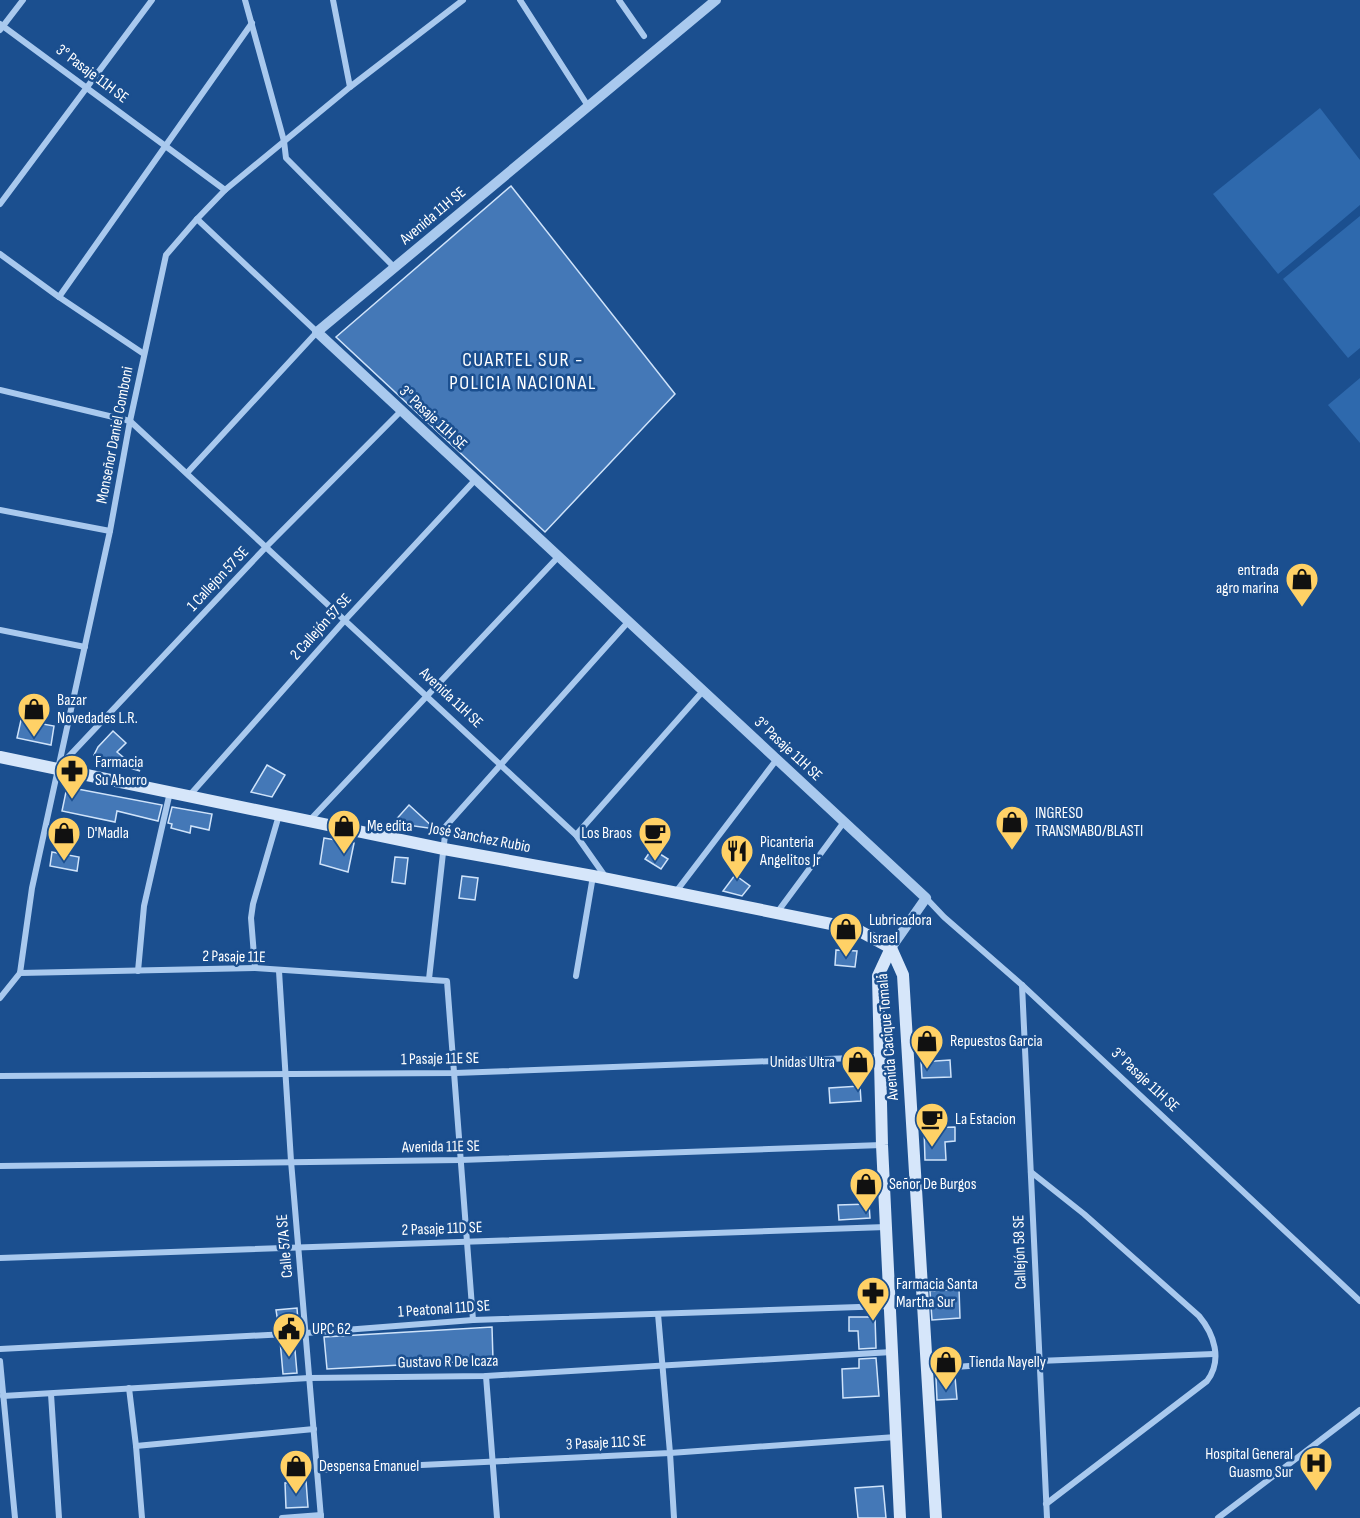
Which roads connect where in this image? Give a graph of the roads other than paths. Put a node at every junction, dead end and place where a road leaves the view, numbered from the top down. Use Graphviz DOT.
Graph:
graph roads {
  1 [pos="23,0"];
  2 [pos="152,0"];
  3 [pos="245,0"];
  4 [pos="333,0"];
  5 [pos="463,0"];
  6 [pos="520,0"];
  7 [pos="619,0"];
  8 [pos="716,0"];
  9 [pos="252,23"];
  10 [pos="1,27"];
  11 [pos="644,36"];
  12 [pos="350,87"];
  13 [pos="86,88"];
  14 [pos="588,106"];
  15 [pos="284,141"];
  16 [pos="165,146"];
  17 [pos="225,190"];
  18 [pos="0,204"];
  19 [pos="197,219"];
  20 [pos="0,254"];
  21 [pos="394,267"];
  22 [pos="59,297"];
  23 [pos="317,332"];
  24 [pos="144,354"];
  25 [pos="0,390"];
  26 [pos="402,410"];
  27 [pos="130,421"];
  28 [pos="187,473"];
  29 [pos="476,479"];
  30 [pos="0,510"];
  31 [pos="110,531"];
  32 [pos="267,547"];
  33 [pos="559,556"];
  34 [pos="345,620"];
  35 [pos="628,621"];
  36 [pos="0,630"];
  37 [pos="85,647"];
  38 [pos="703,691"];
  39 [pos="427,696"];
  40 [pos="0,757"];
  41 [pos="777,759"];
  42 [pos="500,764"];
  43 [pos="57,769"];
  44 [pos="170,792"];
  45 [pos="189,796"];
  46 [pos="279,814"];
  47 [pos="310,821"];
  48 [pos="844,822"];
  49 [pos="576,835"];
  50 [pos="444,849"];
  51 [pos="593,876"];
  52 [pos="607,879"];
  53 [pos="674,893"];
  54 [pos="926,898"];
  55 [pos="776,914"];
  56 [pos="891,948"];
  57 [pos="255,969"];
  58 [pos="138,971"];
  59 [pos="279,971"];
  60 [pos="20,973"];
  61 [pos="576,976"];
  62 [pos="429,979"];
  63 [pos="1022,985"];
  64 [pos="0,998"];
  65 [pos="880,1057"];
  66 [pos="455,1073"];
  67 [pos="285,1074"];
  68 [pos="0,1076"];
  69 [pos="882,1145"];
  70 [pos="460,1160"];
  71 [pos="291,1161"];
  72 [pos="0,1166"];
  73 [pos="1030,1172"];
  74 [pos="886,1227"];
  75 [pos="467,1242"];
  76 [pos="298,1248"];
  77 [pos="0,1258"];
  78 [pos="1360,1301"];
  79 [pos="890,1306"];
  80 [pos="658,1314"];
  81 [pos="473,1320"];
  82 [pos="306,1333"];
  83 [pos="0,1349"];
  84 [pos="892,1352"];
  85 [pos="1215,1353"];
  86 [pos="1038,1360"];
  87 [pos="0,1361"];
  88 [pos="663,1365"];
  89 [pos="927,1369"];
  90 [pos="486,1376"];
  91 [pos="309,1378"];
  92 [pos="129,1388"];
  93 [pos="51,1394"];
  94 [pos="3,1396"];
  95 [pos="1360,1410"];
  96 [pos="314,1429"];
  97 [pos="896,1437"];
  98 [pos="136,1446"];
  99 [pos="670,1453"];
  100 [pos="493,1462"];
  101 [pos="317,1470"];
  102 [pos="1046,1504"];
  103 [pos="321,1517"];
  104 [pos="15,1518"];
  105 [pos="59,1518"];
  106 [pos="142,1518"];
  107 [pos="282,1518"];
  108 [pos="497,1518"];
  109 [pos="674,1518"];
  110 [pos="900,1518"];
  111 [pos="936,1518"];
  112 [pos="1047,1518"];
  113 [pos="1218,1518"];
  1 -- 10 [label="street"];
  2 -- 13 [label="street"];
  3 -- 9 [label="street"];
  4 -- 12 [label="street"];
  5 -- 12 [label="street, Monseñor Daniel Comboni"];
  6 -- 14 [label="street"];
  7 -- 11 [label="street"];
  8 -- 14 [label="street, Avenida 11H SE"];
  9 -- 15 [label="street"];
  9 -- 16 [label="street"];
  10 -- 13 [label="street, 3° Pasaje 11H SE"];
  12 -- 15 [label="street, Monseñor Daniel Comboni"];
  13 -- 16 [label="street, 3° Pasaje 11H SE"];
  13 -- 18 [label="street"];
  14 -- 21 [label="street, Avenida 11H SE"];
  15 -- 17 [label="street, Monseñor Daniel Comboni"];
  15 -- 21 [label="street"];
  16 -- 17 [label="street, 3° Pasaje 11H SE"];
  16 -- 22 [label="street"];
  17 -- 19 [label="street, Monseñor Daniel Comboni"];
  19 -- 23 [label="street, 3° Pasaje 11H SE"];
  19 -- 24 [label="street, Monseñor Daniel Comboni"];
  20 -- 22 [label="street"];
  21 -- 23 [label="street, Avenida 11H SE"];
  22 -- 24 [label="street"];
  23 -- 26 [label="street, 3° Pasaje 11H SE"];
  23 -- 28 [label="street, Avenida 11H SE"];
  24 -- 27 [label="street, Monseñor Daniel Comboni"];
  25 -- 27 [label="street, Avenida 11H SE"];
  26 -- 29 [label="street, 3° Pasaje 11H SE"];
  26 -- 32 [label="street, 1 Callejon 57 SE"];
  27 -- 28 [label="street, Avenida 11H SE"];
  27 -- 31 [label="street, Monseñor Daniel Comboni"];
  28 -- 32 [label="street, Avenida 11H SE"];
  29 -- 33 [label="street, 3° Pasaje 11H SE"];
  29 -- 34 [label="street, 2 Callejón 57 SE"];
  30 -- 31 [label="street"];
  31 -- 37 [label="street, Monseñor Daniel Comboni"];
  32 -- 34 [label="street, Avenida 11H SE"];
  32 -- 43 [label="street, 1 Callejon 57 SE"];
  33 -- 35 [label="street, 3° Pasaje 11H SE"];
  33 -- 39 [label="street"];
  34 -- 39 [label="street, Avenida 11H SE"];
  34 -- 45 [label="street, 2 Callejón 57 SE"];
  35 -- 38 [label="street, 3° Pasaje 11H SE"];
  35 -- 42 [label="street"];
  36 -- 37 [label="street"];
  37 -- 43 [label="street, Monseñor Daniel Comboni"];
  38 -- 41 [label="street, 3° Pasaje 11H SE"];
  38 -- 49 [label="street"];
  39 -- 42 [label="street, Avenida 11H SE"];
  39 -- 47 [label="street"];
  40 -- 43 [label="main road, José Sanchez Rubio"];
  41 -- 48 [label="street, 3° Pasaje 11H SE"];
  41 -- 53 [label="street"];
  42 -- 49 [label="street, Avenida 11H SE"];
  42 -- 50 [label="street"];
  43 -- 44 [label="main road, José Sanchez Rubio"];
  43 -- 60 [label="street, Monseñor Daniel Comboni"];
  44 -- 45 [label="main road, José Sanchez Rubio"];
  44 -- 58 [label="street"];
  45 -- 46 [label="main road, José Sanchez Rubio"];
  46 -- 47 [label="main road, José Sanchez Rubio"];
  46 -- 57 [label="street"];
  47 -- 50 [label="main road, José Sanchez Rubio"];
  48 -- 54 [label="street, 3° Pasaje 11H SE"];
  48 -- 55 [label="street"];
  49 -- 52 [label="street, Avenida 11H SE"];
  50 -- 51 [label="main road, José Sanchez Rubio"];
  50 -- 62 [label="street"];
  51 -- 52 [label="main road, José Sanchez Rubio"];
  51 -- 61 [label="street"];
  52 -- 53 [label="main road, José Sanchez Rubio"];
  53 -- 55 [label="main road, José Sanchez Rubio"];
  54 -- 56 [label="street"];
  54 -- 63 [label="street, 3° Pasaje 11H SE"];
  55 -- 56 [label="main road, José Sanchez Rubio"];
  56 -- 65 [label="main road, Avenida Cacique Tomalá"];
  56 -- 89 [label="main road, Avenida Cacique Tomalá"];
  57 -- 58 [label="street, 2 Pasaje 11E"];
  57 -- 59 [label="street, 2 Pasaje 11E"];
  58 -- 60 [label="street, 2 Pasaje 11E"];
  59 -- 62 [label="street, 2 Pasaje 11E"];
  59 -- 67 [label="street, Calle 57A SE"];
  60 -- 64 [label="street"];
  62 -- 66 [label="street, 2 Pasaje 11E"];
  63 -- 73 [label="street, Callejón 58 SE"];
  63 -- 78 [label="street, 3° Pasaje 11H SE"];
  65 -- 66 [label="street, 1 Pasaje 11E SE"];
  65 -- 69 [label="main road, Avenida Cacique Tomalá"];
  66 -- 67 [label="street, 1 Pasaje 11E SE"];
  66 -- 70 [label="street"];
  67 -- 68 [label="street, 1 Pasaje 11E SE"];
  67 -- 71 [label="street, Calle 57A SE"];
  69 -- 70 [label="street, Avenida 11E SE"];
  69 -- 74 [label="main road, Avenida Cacique Tomalá"];
  70 -- 71 [label="street, Avenida 11E SE"];
  70 -- 75 [label="street"];
  71 -- 72 [label="street, Avenida 11E SE"];
  71 -- 76 [label="street, Calle 57A SE"];
  73 -- 85 [label="street"];
  73 -- 86 [label="street, Callejón 58 SE"];
  74 -- 75 [label="street, 2 Pasaje 11D SE"];
  74 -- 79 [label="main road, Avenida Cacique Tomalá"];
  75 -- 76 [label="street, 2 Pasaje 11D SE"];
  75 -- 81 [label="street"];
  76 -- 77 [label="street, 2 Pasaje 11D SE"];
  76 -- 82 [label="street, Calle 57A SE"];
  79 -- 80 [label="street, 1 Peatonal 11D SE"];
  79 -- 84 [label="main road, Avenida Cacique Tomalá"];
  80 -- 81 [label="street, 1 Peatonal 11D SE"];
  80 -- 88 [label="street"];
  81 -- 82 [label="street, 1 Peatonal 11D SE"];
  82 -- 83 [label="street, 1 Peatonal 11D SE"];
  82 -- 91 [label="street, Calle 57A SE"];
  84 -- 88 [label="street, Gustavo R De Icaza"];
  84 -- 97 [label="main road, Avenida Cacique Tomalá"];
  85 -- 86 [label="street"];
  85 -- 102 [label="street"];
  86 -- 89 [label="street"];
  86 -- 102 [label="street, Callejón 58 SE"];
  87 -- 94 [label="street"];
  88 -- 90 [label="street, Gustavo R De Icaza"];
  88 -- 99 [label="street"];
  89 -- 111 [label="main road, Avenida Cacique Tomalá"];
  90 -- 91 [label="street, Gustavo R De Icaza"];
  90 -- 100 [label="street"];
  91 -- 92 [label="street, Gustavo R De Icaza"];
  91 -- 96 [label="street, Calle 57A SE"];
  92 -- 93 [label="street, Gustavo R De Icaza"];
  92 -- 98 [label="street"];
  93 -- 94 [label="street, Gustavo R De Icaza"];
  93 -- 105 [label="street"];
  94 -- 104 [label="street"];
  95 -- 113 [label="street"];
  96 -- 98 [label="street"];
  96 -- 101 [label="street, Calle 57A SE"];
  97 -- 99 [label="street, 3 Pasaje 11C SE"];
  97 -- 110 [label="main road, Avenida Cacique Tomalá"];
  98 -- 106 [label="street"];
  99 -- 100 [label="street, 3 Pasaje 11C SE"];
  99 -- 109 [label="street"];
  100 -- 101 [label="street, 3 Pasaje 11C SE"];
  100 -- 108 [label="street"];
  101 -- 103 [label="street, Calle 57A SE"];
  102 -- 112 [label="street, Callejón 58 SE"];
  103 -- 107 [label="street"];
}
